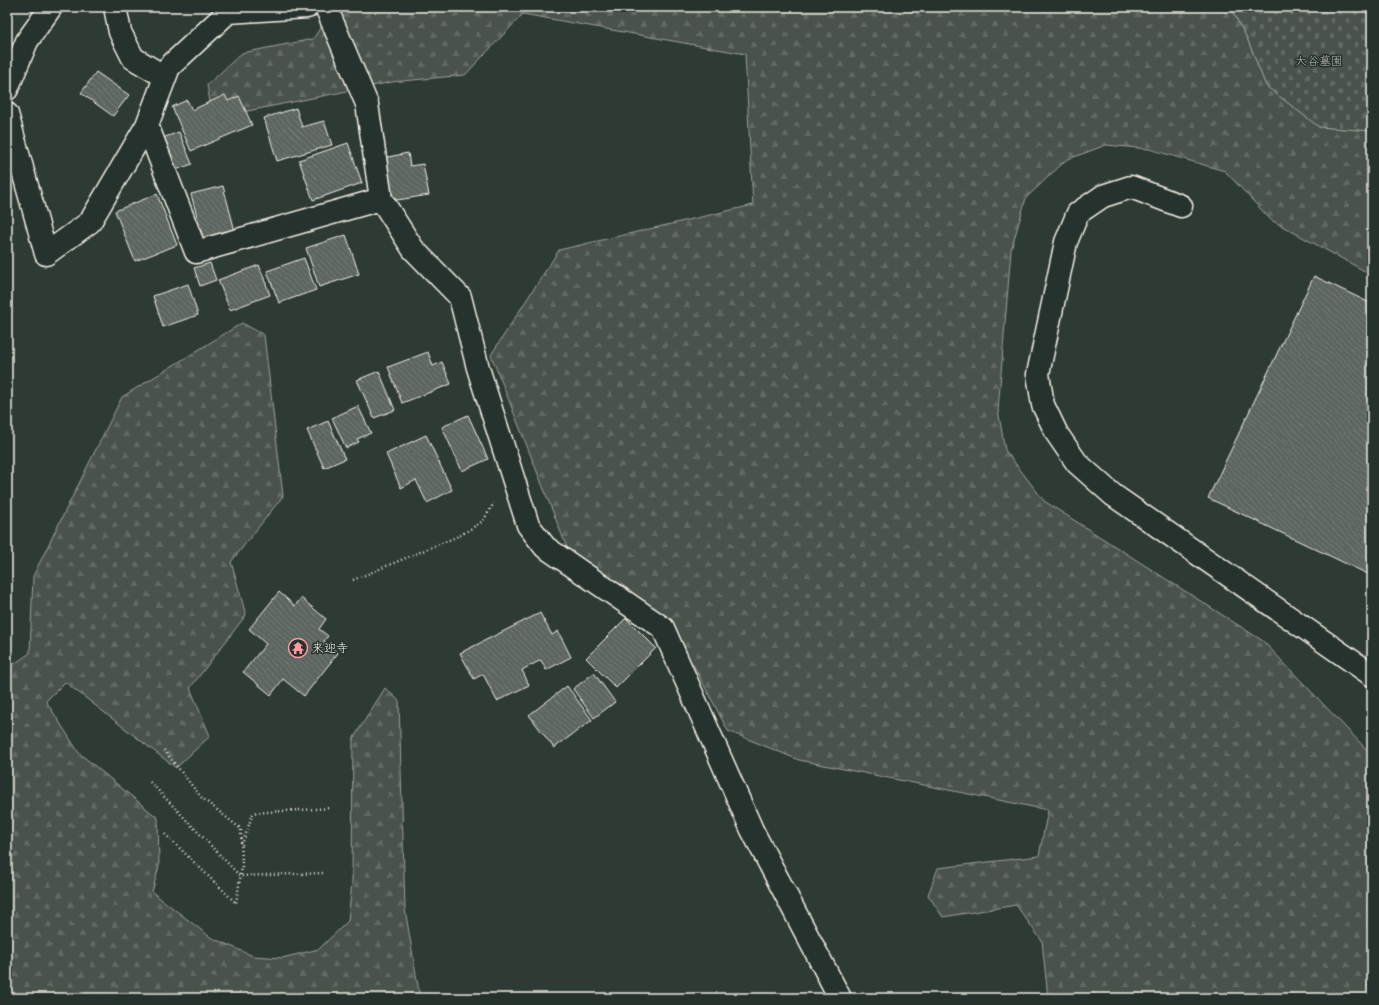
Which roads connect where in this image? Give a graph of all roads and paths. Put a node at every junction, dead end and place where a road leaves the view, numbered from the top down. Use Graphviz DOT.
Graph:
graph roads {
  1 [pos="51,7"];
  2 [pos="115,7"];
  3 [pos="307,7"];
  4 [pos="326,7"];
  5 [pos="165,77"];
  6 [pos="7,89"];
  7 [pos="7,114"];
  8 [pos="147,125"];
  9 [pos="381,199"];
  10 [pos="1181,206"];
  11 [pos="512,474"];
  12 [pos="353,580"];
  13 [pos="1372,675"];
  14 [pos="164,750"];
  15 [pos="150,782"];
  16 [pos="330,808"];
  17 [pos="164,834"];
  18 [pos="242,847"];
  19 [pos="323,873"];
  20 [pos="240,876"];
  21 [pos="840,998"];
  1 -- 6 [label="street"];
  2 -- 5 [label="street"];
  3 -- 5 [label="street"];
  4 -- 9 [label="street"];
  5 -- 8 [label="street"];
  7 -- 8 [label="street"];
  8 -- 9 [label="street"];
  9 -- 11 [label="street"];
  10 -- 13 [label="street"];
  11 -- 12 [label="path"];
  11 -- 21 [label="street"];
  14 -- 18 [label="path"];
  15 -- 20 [label="path"];
  16 -- 18 [label="path"];
  17 -- 20 [label="path"];
  18 -- 20 [label="path"];
  19 -- 20 [label="path"];
}
